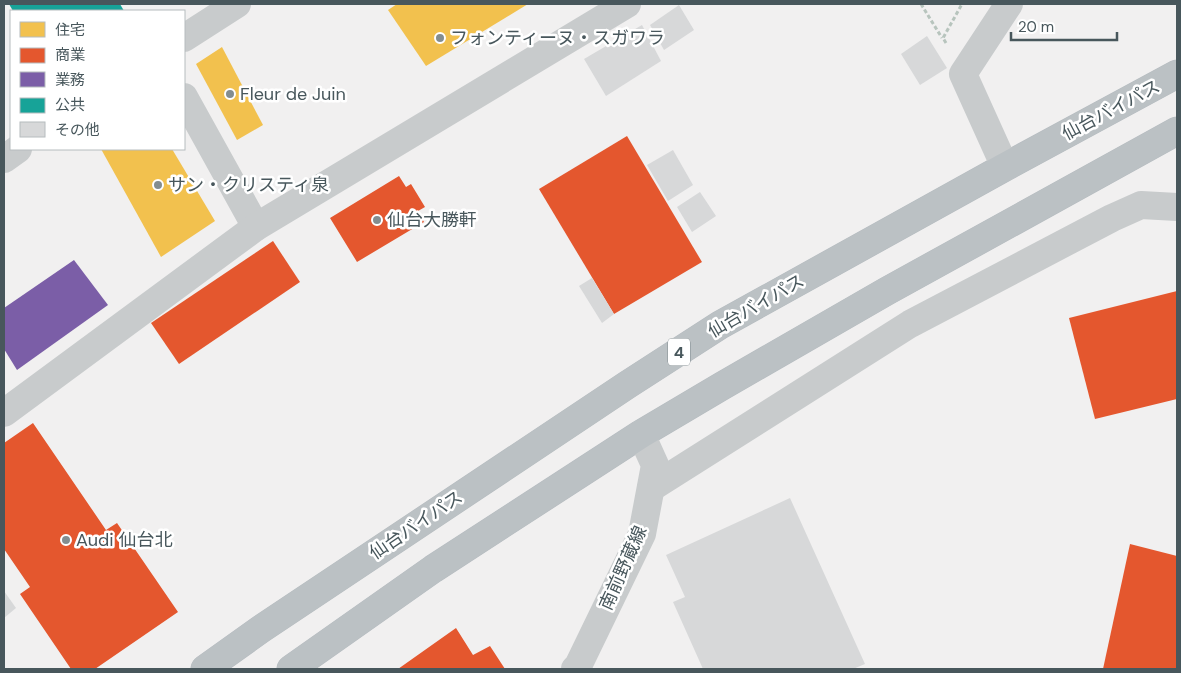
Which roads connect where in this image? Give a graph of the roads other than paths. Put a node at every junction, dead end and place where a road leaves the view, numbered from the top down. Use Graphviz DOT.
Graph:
graph roads {
  1 [pos="237,4"];
  2 [pos="627,4"];
  3 [pos="1009,4"];
  4 [pos="185,37"];
  5 [pos="1177,74"];
  6 [pos="185,99"];
  7 [pos="1177,131"];
  8 [pos="17,150"];
  9 [pos="4,159"];
  10 [pos="1005,166"];
  11 [pos="1177,207"];
  12 [pos="256,227"];
  13 [pos="4,413"];
  14 [pos="641,434"];
  15 [pos="651,488"];
  16 [pos="205,669"];
  17 [pos="291,669"];
  18 [pos="575,669"];
  1 -- 4 [label="street"];
  2 -- 12 [label="street"];
  3 -- 10 [label="street"];
  5 -- 10 [label="highway, 仙台バイパス / 4"];
  6 -- 12 [label="street"];
  7 -- 14 [label="highway"];
  8 -- 9 [label="street"];
  10 -- 16 [label="highway, 仙台バイパス / 4"];
  11 -- 15 [label="street"];
  12 -- 13 [label="street"];
  14 -- 15 [label="street, 南前野蔵線"];
  14 -- 17 [label="highway"];
  15 -- 18 [label="street, 南前野蔵線"];
}
